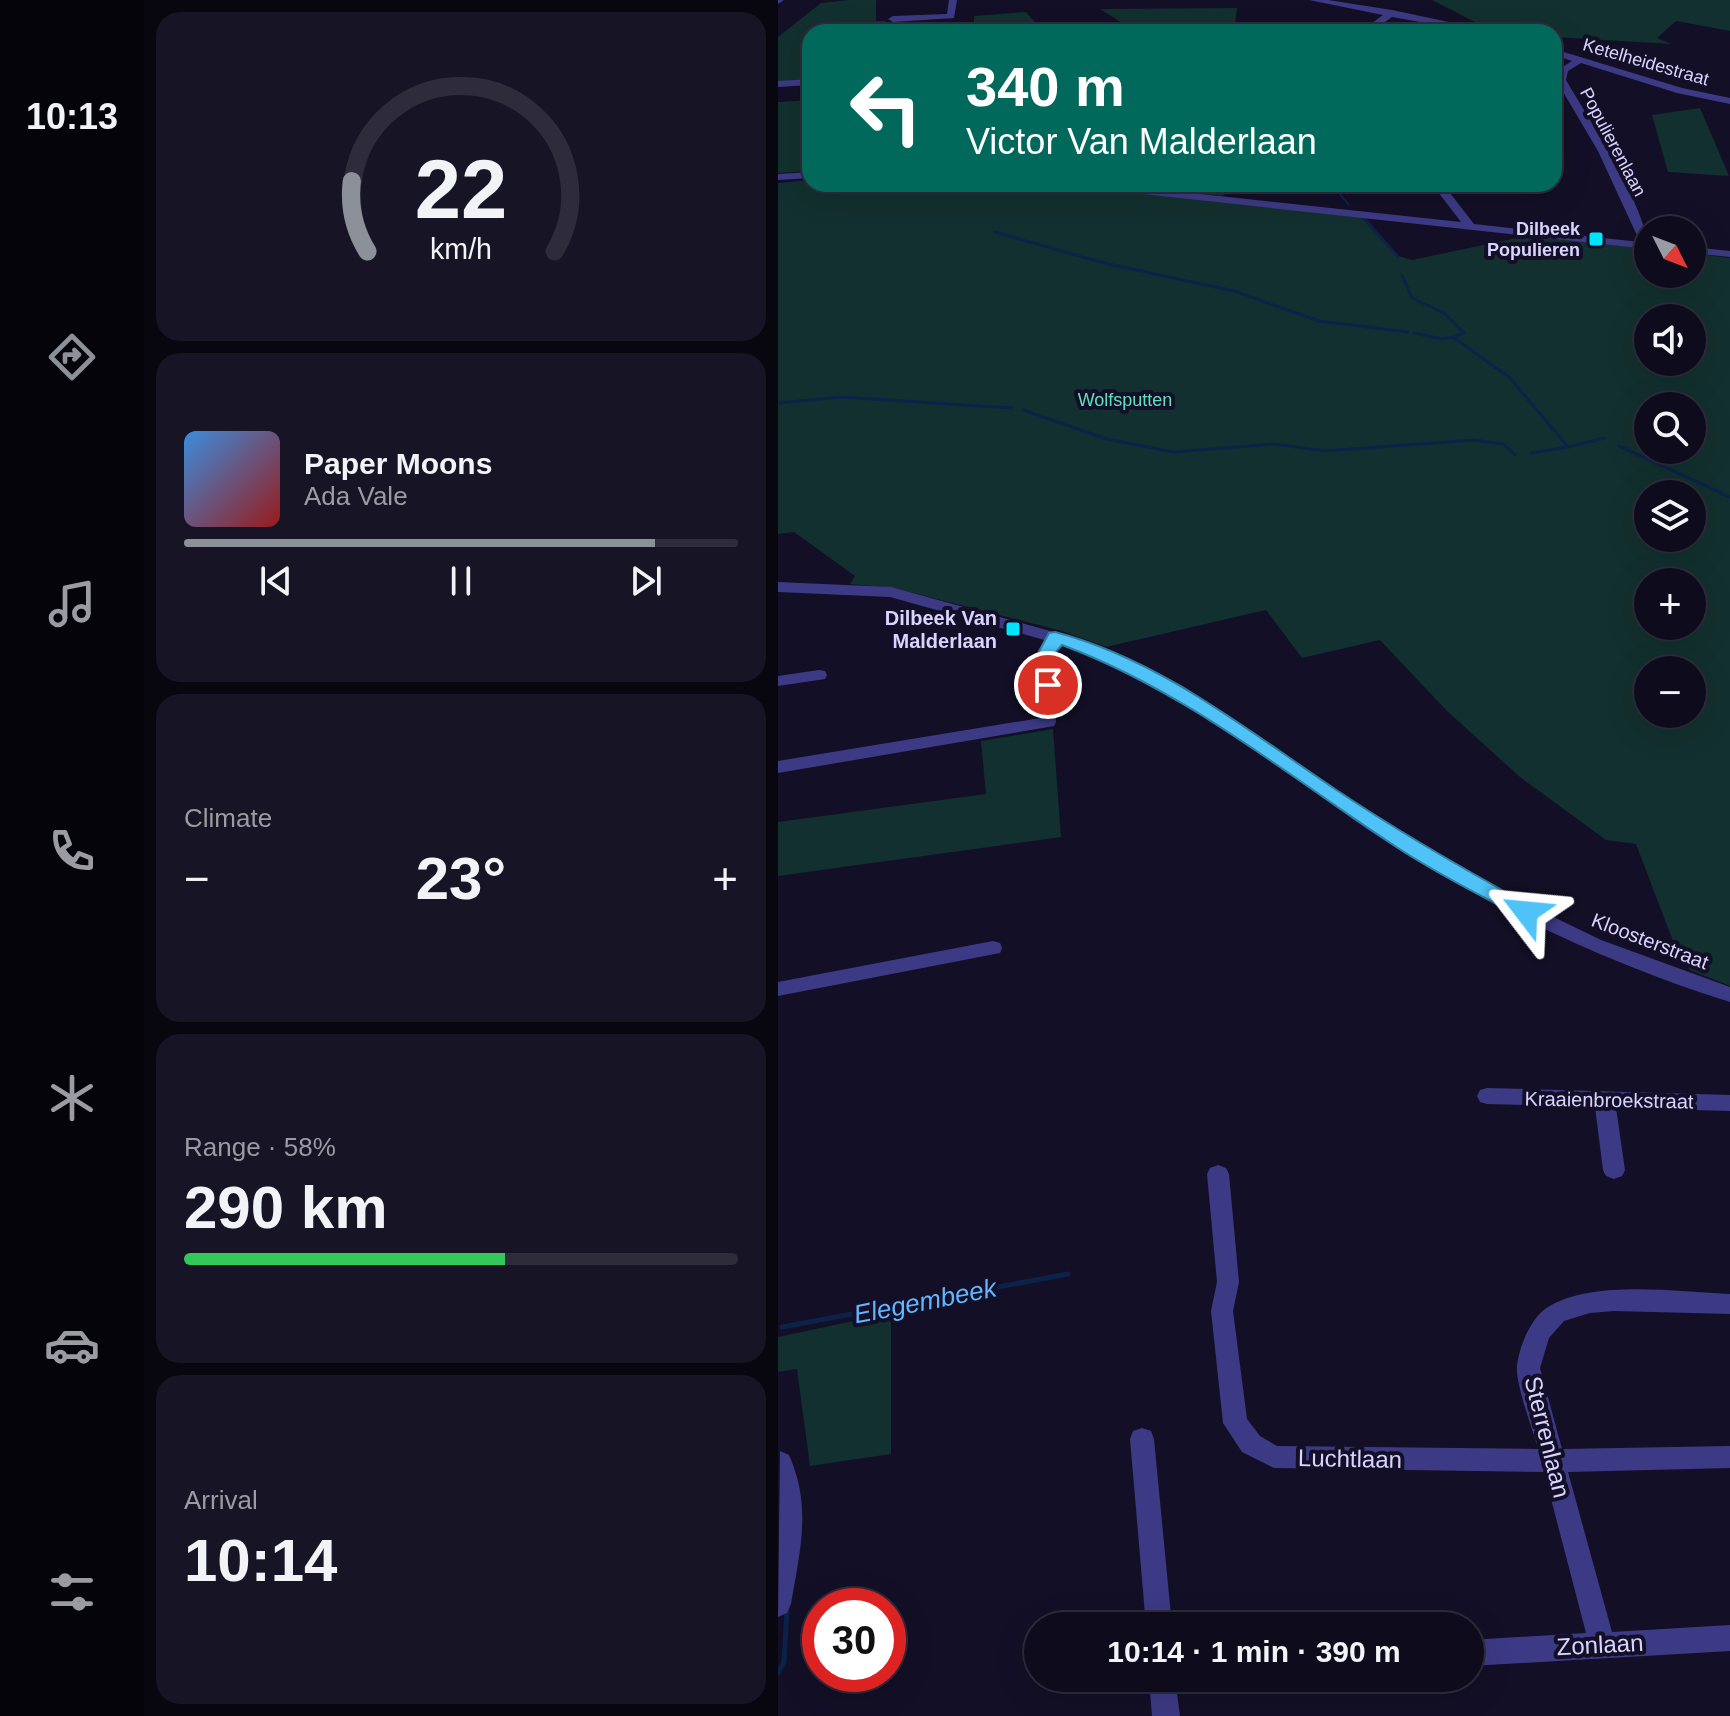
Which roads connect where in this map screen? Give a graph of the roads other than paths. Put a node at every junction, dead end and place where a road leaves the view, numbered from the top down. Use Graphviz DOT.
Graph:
graph roads {
  1 [pos="953,0"];
  2 [pos="1313,0"];
  3 [pos="1392,13"];
  4 [pos="951,16"];
  5 [pos="893,19"];
  6 [pos="952,24"];
  7 [pos="1376,24"];
  8 [pos="1449,24"];
  9 [pos="1562,54"];
  10 [pos="1580,60"];
  11 [pos="1562,77"];
  12 [pos="802,82"];
  13 [pos="1562,82"];
  14 [pos="778,84"];
  15 [pos="1730,101"];
  16 [pos="802,176"];
  17 [pos="778,177"];
  18 [pos="1153,192"];
  19 [pos="1443,192"];
  20 [pos="1634,216"];
  21 [pos="1470,226"];
  22 [pos="1634,244"];
  23 [pos="1706,251"];
  24 [pos="1730,254"];
  25 [pos="778,587"];
  26 [pos="1055,637"];
  27 [pos="819,675"];
  28 [pos="778,681"];
  29 [pos="778,767"];
  30 [pos="993,948"];
  31 [pos="778,989"];
  32 [pos="1730,995"];
  33 [pos="1487,1096"];
  34 [pos="1604,1099"];
  35 [pos="1730,1103"];
  36 [pos="1614,1170"];
  37 [pos="1218,1174"];
  38 [pos="1730,1304"];
  39 [pos="1142,1439"];
  40 [pos="1730,1457"];
  41 [pos="1553,1461"];
  42 [pos="780,1463"];
  43 [pos="778,1604"];
  44 [pos="1158,1612"];
  45 [pos="1730,1638"];
  46 [pos="1602,1645"];
  47 [pos="1484,1652"];
  48 [pos="1163,1692"];
  49 [pos="1166,1716"];
  1 -- 4 [label="street"];
  2 -- 3 [label="street"];
  3 -- 7 [label="street"];
  3 -- 8 [label="street"];
  4 -- 5 [label="street"];
  4 -- 6 [label="street"];
  9 -- 10 [label="street, Ketelheidestraat"];
  10 -- 11 [label="street, Populierenlaan"];
  10 -- 15 [label="street, Ketelheidestraat"];
  12 -- 14 [label="street"];
  13 -- 20 [label="street, Populierenlaan"];
  16 -- 17 [label="street"];
  18 -- 21 [label="street"];
  19 -- 21 [label="street"];
  21 -- 22 [label="street"];
  23 -- 24 [label="street"];
  25 -- 26 [label="street, Kloosterstraat"];
  26 -- 29 [label="street"];
  26 -- 32 [label="street, Kloosterstraat"];
  27 -- 28 [label="street"];
  30 -- 31 [label="street"];
  33 -- 34 [label="street, Kraaienbroekstraat"];
  34 -- 35 [label="street, Kraaienbroekstraat"];
  34 -- 36 [label="street"];
  37 -- 41 [label="street, Luchtlaan"];
  38 -- 41 [label="street, Sterrenlaan"];
  39 -- 44 [label="street"];
  40 -- 41 [label="street, Luchtlaan"];
  41 -- 46 [label="street, Sterrenlaan"];
  42 -- 43 [label="street"];
  45 -- 46 [label="street, Zonlaan"];
  46 -- 47 [label="street, Zonlaan"];
  48 -- 49 [label="street"];
}
